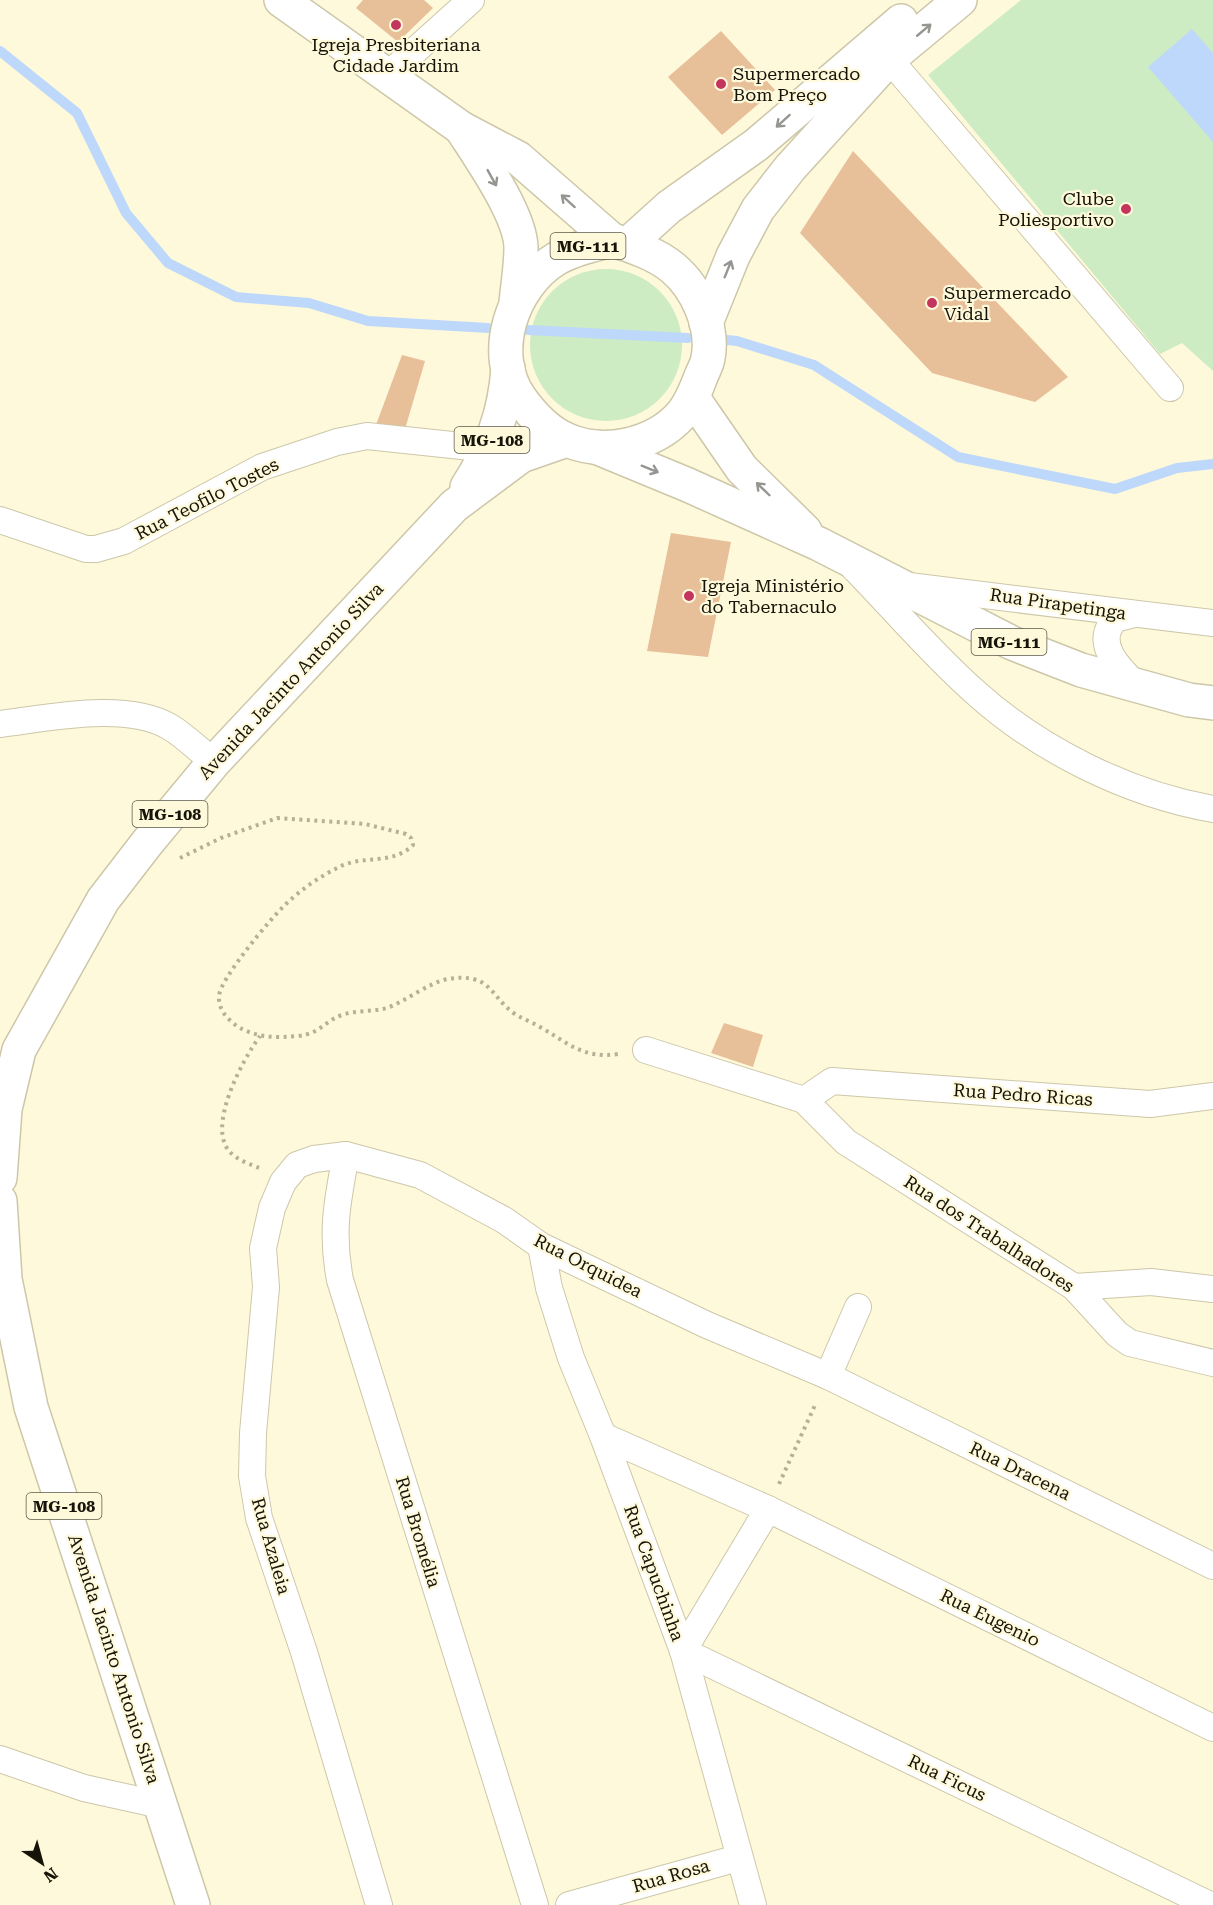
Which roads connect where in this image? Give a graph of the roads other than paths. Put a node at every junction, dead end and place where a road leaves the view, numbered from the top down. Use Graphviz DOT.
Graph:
graph roads {
  1 [pos="280,0"];
  2 [pos="471,0"];
  3 [pos="925,0"];
  4 [pos="960,0"];
  5 [pos="882,51"];
  6 [pos="388,75"];
  7 [pos="461,128"];
  8 [pos="620,242"];
  9 [pos="516,302"];
  10 [pos="706,323"];
  11 [pos="508,366"];
  12 [pos="1170,388"];
  13 [pos="693,398"];
  14 [pos="581,443"];
  15 [pos="490,449"];
  16 [pos="452,509"];
  17 [pos="0,520"];
  18 [pos="830,550"];
  19 [pos="903,586"];
  20 [pos="1131,615"];
  21 [pos="1213,623"];
  22 [pos="1136,685"];
  23 [pos="1213,703"];
  24 [pos="0,724"];
  25 [pos="214,762"];
  26 [pos="1213,809"];
  27 [pos="645,1050"];
  28 [pos="1213,1096"];
  29 [pos="804,1100"];
  30 [pos="346,1155"];
  31 [pos="314,1159"];
  32 [pos="0,1178"];
  33 [pos="0,1201"];
  34 [pos="542,1246"];
  35 [pos="1074,1287"];
  36 [pos="1213,1289"];
  37 [pos="858,1307"];
  38 [pos="1213,1363"];
  39 [pos="828,1376"];
  40 [pos="603,1436"];
  41 [pos="768,1509"];
  42 [pos="1213,1566"];
  43 [pos="683,1651"];
  44 [pos="1213,1728"];
  45 [pos="0,1759"];
  46 [pos="161,1805"];
  47 [pos="738,1858"];
  48 [pos="193,1905"];
  49 [pos="379,1905"];
  50 [pos="535,1905"];
  51 [pos="569,1905"];
  52 [pos="753,1905"];
  53 [pos="1210,1905"];
  1 -- 6 [label="main road, MG-111"];
  2 -- 6 [label="street"];
  3 -- 5 [label="main road"];
  5 -- 4 [label="main road, one-way"];
  5 -- 8 [label="main road, one-way"];
  10 -- 5 [label="main road, one-way"];
  5 -- 12 [label="street"];
  6 -- 7 [label="main road, MG-111"];
  8 -- 7 [label="main road, MG-111, one-way"];
  7 -- 9 [label="main road, MG-111, one-way"];
  8 -- 9 [label="main road, MG-111"];
  8 -- 10 [label="main road, MG-111"];
  9 -- 11 [label="main road, MG-111"];
  10 -- 13 [label="main road, MG-111"];
  11 -- 14 [label="main road, MG-111"];
  11 -- 15 [label="main road, MG-108"];
  13 -- 14 [label="main road, MG-111"];
  18 -- 13 [label="main road, MG-111, one-way"];
  14 -- 16 [label="main road, MG-108"];
  14 -- 18 [label="main road, MG-111, one-way"];
  15 -- 16 [label="main road, MG-108"];
  15 -- 17 [label="street, Rua Teofilo Tostes"];
  16 -- 25 [label="main road, Avenida Jacinto Antonio Silva / MG-108"];
  18 -- 19 [label="main road, MG-111"];
  18 -- 26 [label="street"];
  19 -- 20 [label="street, Rua Pirapetinga"];
  19 -- 22 [label="main road, MG-111"];
  20 -- 21 [label="street, Rua Pirapetinga"];
  20 -- 22 [label="street"];
  22 -- 23 [label="main road, MG-111"];
  24 -- 25 [label="street"];
  25 -- 32 [label="main road, Avenida Jacinto Antonio Silva / MG-108"];
  27 -- 29 [label="street"];
  28 -- 29 [label="street, Rua Pedro Ricas"];
  29 -- 35 [label="street, Rua dos Trabalhadores"];
  30 -- 31 [label="street, Rua Orquidea"];
  30 -- 34 [label="street, Rua Orquidea"];
  30 -- 50 [label="street, Rua Bromélia"];
  31 -- 49 [label="street, Rua Azaleia"];
  33 -- 46 [label="main road, Avenida Jacinto Antonio Silva / MG-108"];
  34 -- 39 [label="street, Rua Orquidea"];
  34 -- 40 [label="street, Rua Capuchinha"];
  35 -- 36 [label="street"];
  35 -- 38 [label="street, Rua dos Trabalhadores"];
  37 -- 39 [label="street"];
  39 -- 42 [label="street, Rua Dracena"];
  40 -- 41 [label="street, Rua Eugenio"];
  40 -- 43 [label="street, Rua Capuchinha"];
  41 -- 43 [label="street"];
  41 -- 44 [label="street, Rua Eugenio"];
  43 -- 47 [label="street, Rua Capuchinha"];
  43 -- 53 [label="street, Rua Ficus"];
  45 -- 46 [label="street"];
  46 -- 48 [label="main road, Avenida Jacinto Antonio Silva / MG-108"];
  47 -- 51 [label="street, Rua Rosa"];
  47 -- 52 [label="street, Rua Capuchinha"];
}
